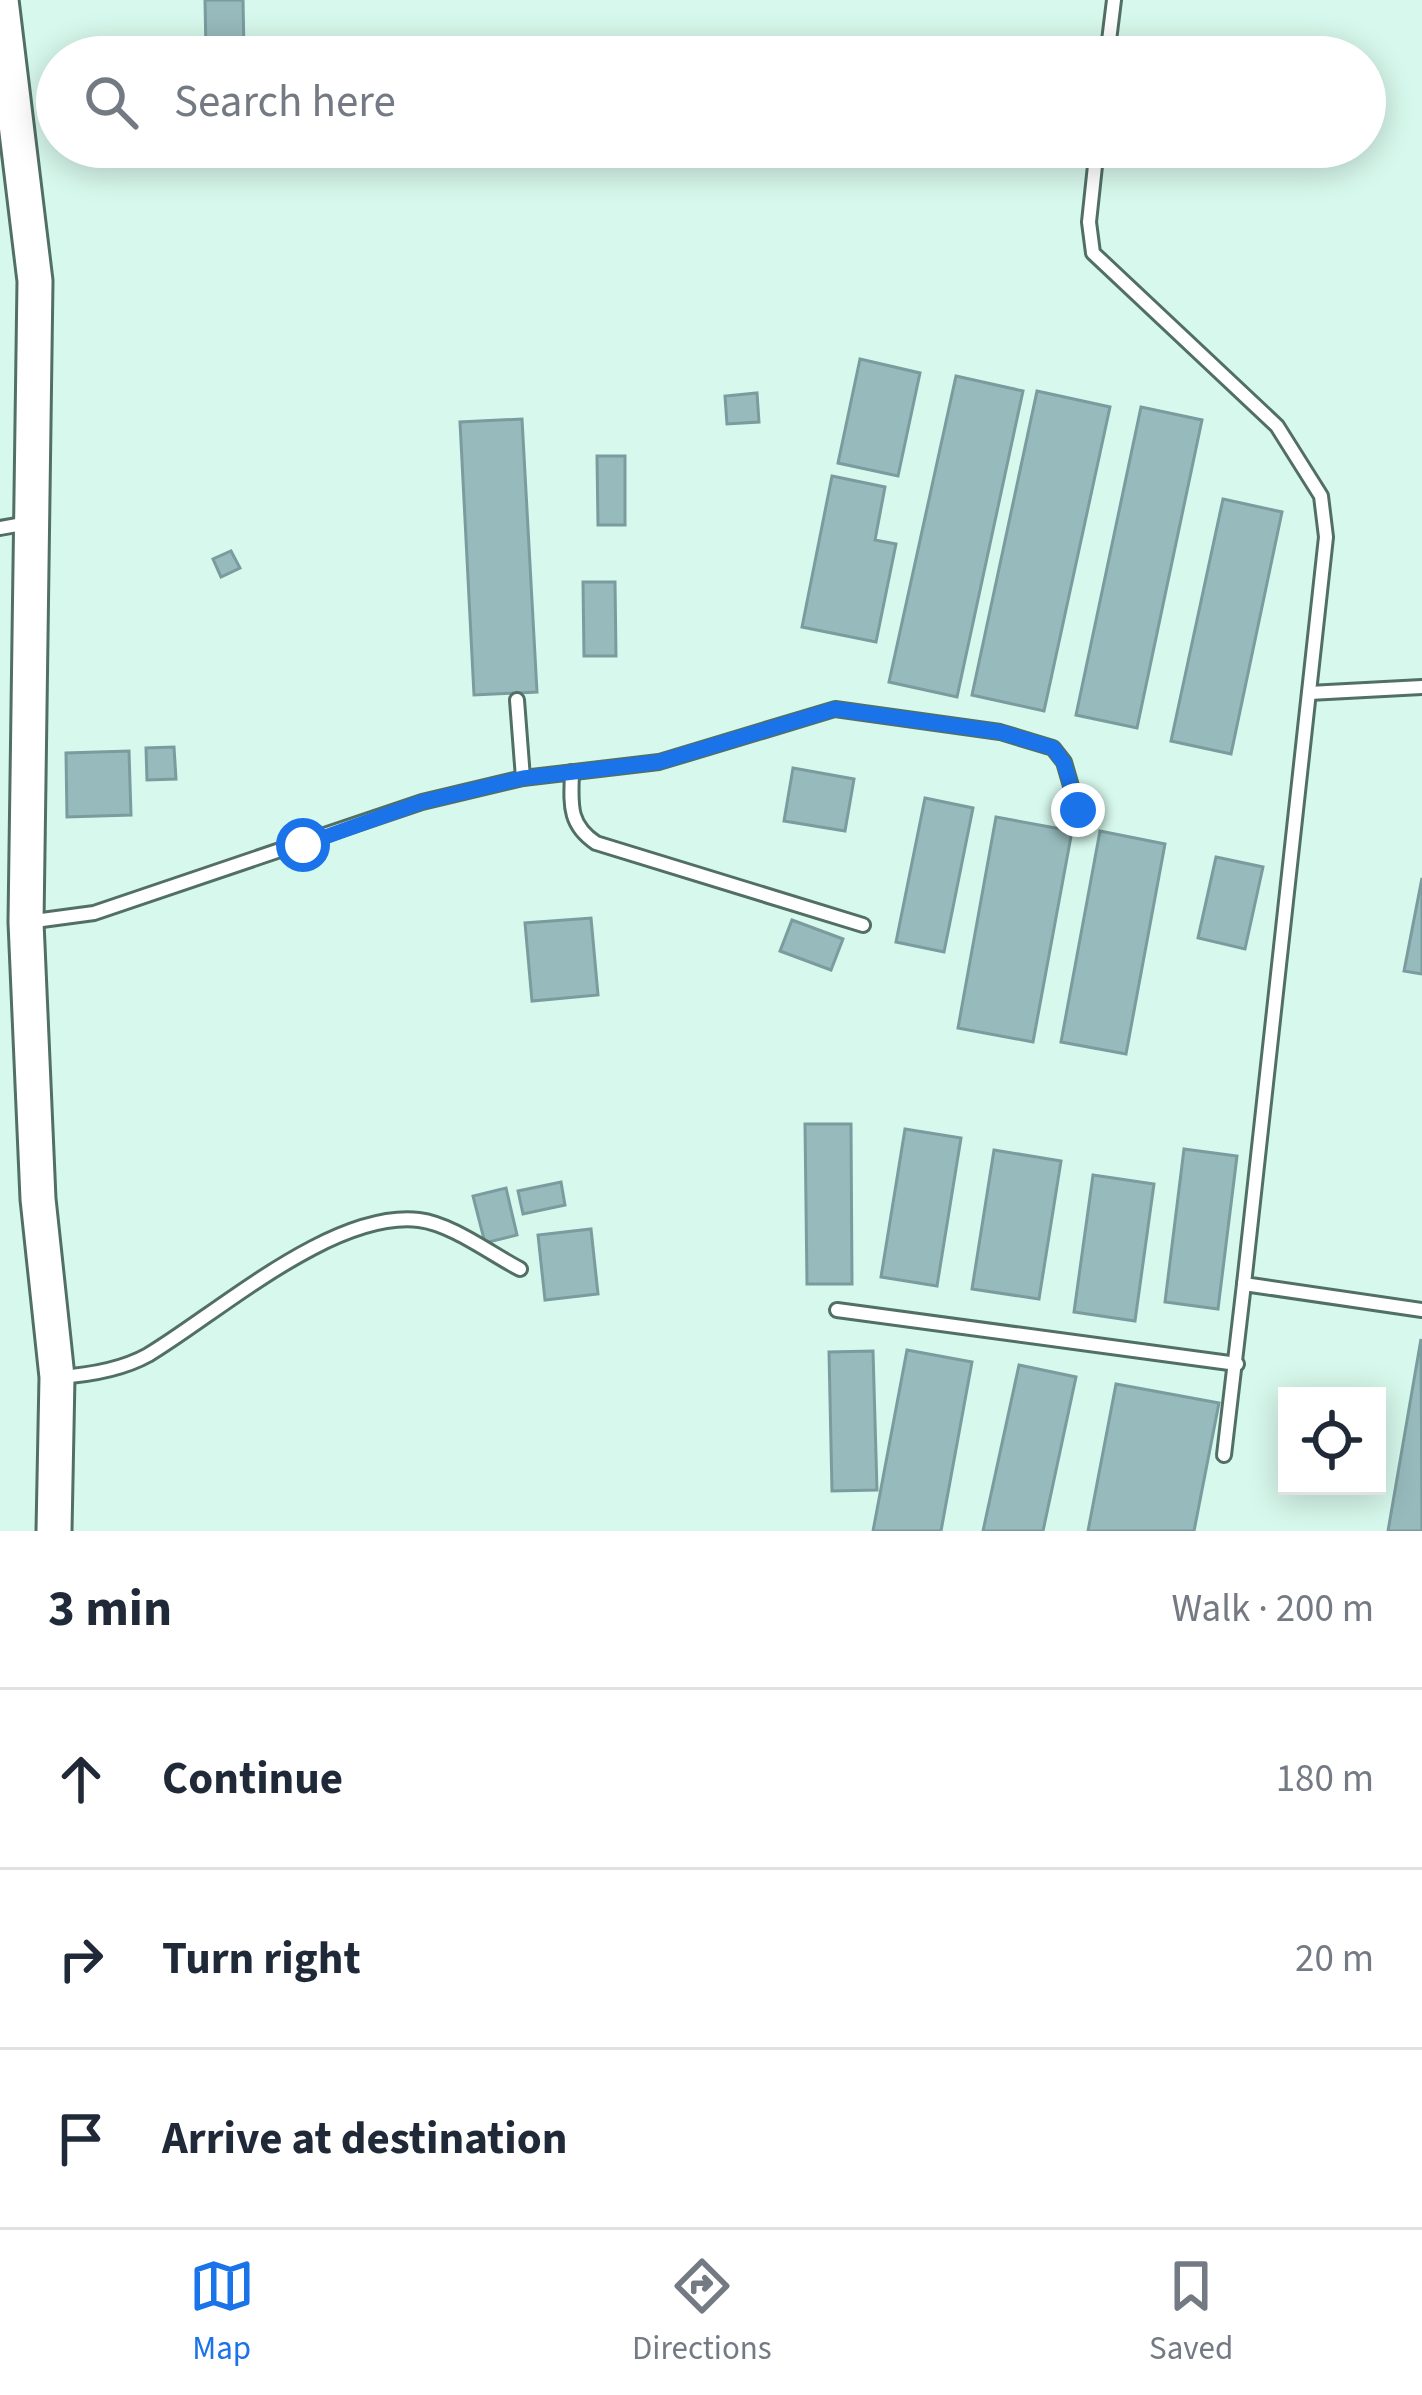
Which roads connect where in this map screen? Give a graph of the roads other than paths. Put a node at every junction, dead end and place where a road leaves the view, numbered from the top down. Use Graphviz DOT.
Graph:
graph roads {
  1 [pos="1,0"];
  2 [pos="1114,0"];
  3 [pos="1110,36"];
  4 [pos="1095,168"];
  5 [pos="35,522"];
  6 [pos="0,528"];
  7 [pos="1422,687"];
  8 [pos="1309,693"];
  9 [pos="517,700"];
  10 [pos="572,772"];
  11 [pos="523,778"];
  12 [pos="1078,810"];
  13 [pos="26,922"];
  14 [pos="862,925"];
  15 [pos="520,1270"];
  16 [pos="1244,1285"];
  17 [pos="837,1310"];
  18 [pos="1422,1310"];
  19 [pos="1237,1364"];
  20 [pos="57,1377"];
  21 [pos="1224,1455"];
  22 [pos="54,1531"];
  1 -- 5 [label="street"];
  2 -- 3 [label="lane"];
  4 -- 8 [label="lane"];
  5 -- 6 [label="lane"];
  5 -- 13 [label="street"];
  7 -- 8 [label="lane"];
  8 -- 16 [label="lane"];
  9 -- 11 [label="lane"];
  10 -- 11 [label="lane"];
  10 -- 12 [label="lane"];
  10 -- 14 [label="lane"];
  11 -- 13 [label="lane"];
  13 -- 20 [label="street"];
  15 -- 20 [label="lane"];
  16 -- 18 [label="lane"];
  16 -- 19 [label="lane"];
  17 -- 19 [label="lane"];
  19 -- 21 [label="lane"];
  20 -- 22 [label="street"];
}
